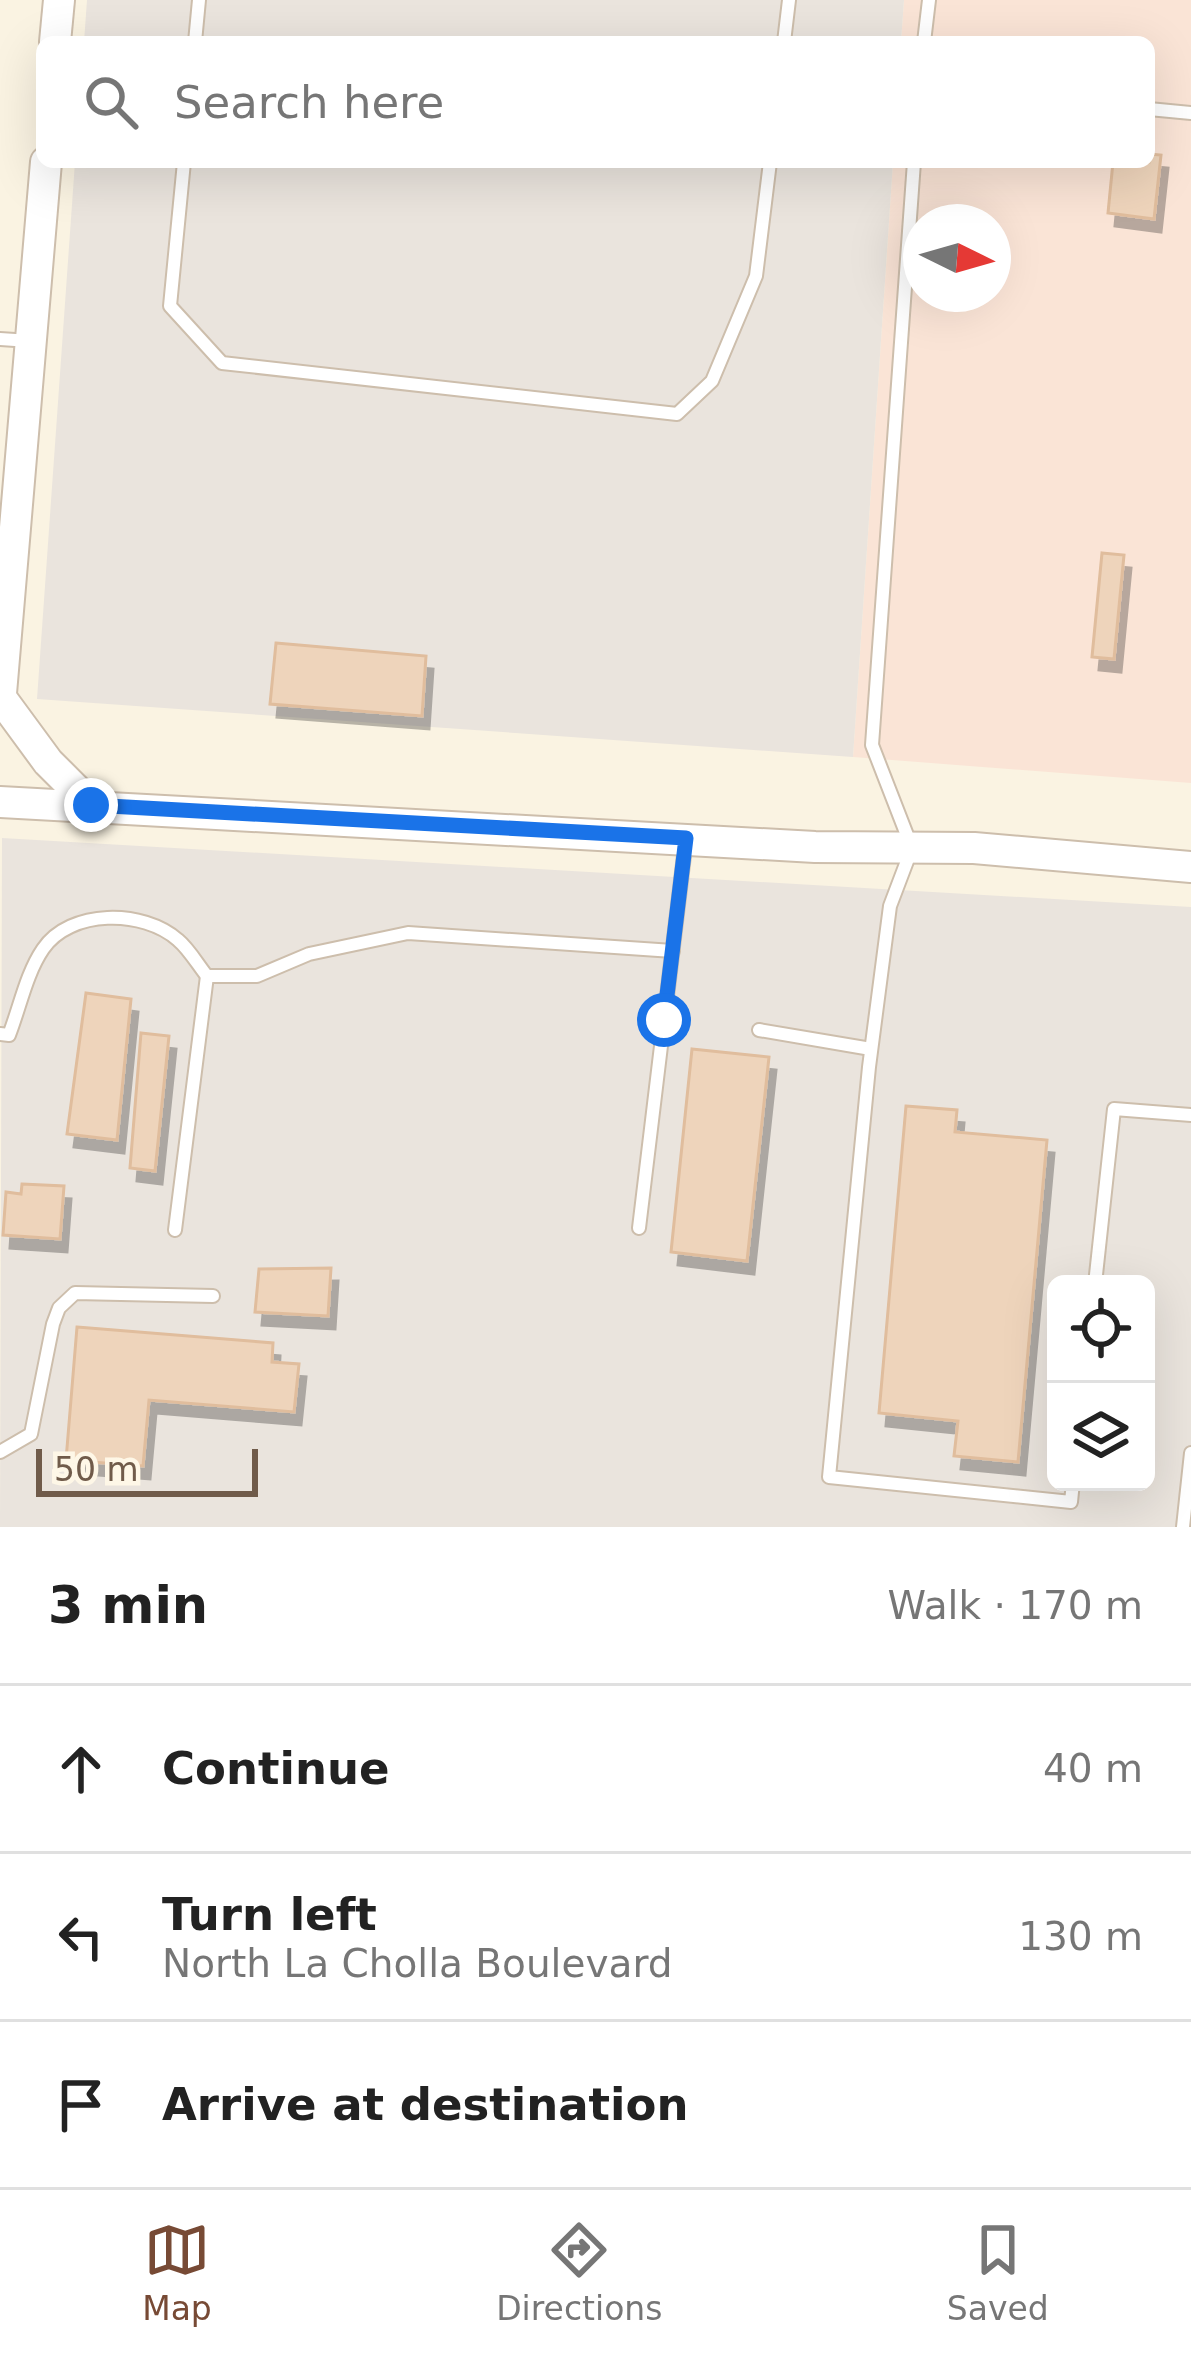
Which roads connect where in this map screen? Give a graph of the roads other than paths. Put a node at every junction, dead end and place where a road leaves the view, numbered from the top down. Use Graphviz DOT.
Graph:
graph roads {
  1 [pos="59,0"];
  2 [pos="199,0"];
  3 [pos="789,0"];
  4 [pos="929,0"];
  5 [pos="56,36"];
  6 [pos="196,36"];
  7 [pos="785,36"];
  8 [pos="925,36"];
  9 [pos="1155,110"];
  10 [pos="1191,113"];
  11 [pos="45,168"];
  12 [pos="183,168"];
  13 [pos="769,168"];
  14 [pos="914,168"];
  15 [pos="15,340"];
  16 [pos="11,495"];
  17 [pos="0,701"];
  18 [pos="0,802"];
  19 [pos="91,805"];
  20 [pos="686,838"];
  21 [pos="912,848"];
  22 [pos="1191,867"];
  23 [pos="673,951"];
  24 [pos="207,976"];
  25 [pos="759,1030"];
  26 [pos="0,1034"];
  27 [pos="872,1049"];
  28 [pos="1191,1115"];
  29 [pos="639,1228"];
  30 [pos="175,1230"];
  31 [pos="1096,1275"];
  32 [pos="213,1296"];
  33 [pos="0,1452"];
  34 [pos="1191,1453"];
  35 [pos="1072,1491"];
  36 [pos="1183,1527"];
  1 -- 5 [label="street"];
  2 -- 6 [label="lane"];
  3 -- 7 [label="lane"];
  4 -- 8 [label="lane"];
  9 -- 10 [label="lane"];
  11 -- 15 [label="street"];
  12 -- 13 [label="lane"];
  14 -- 21 [label="lane"];
  15 -- 16 [label="street"];
  16 -- 17 [label="street"];
  17 -- 19 [label="street"];
  18 -- 19 [label="street"];
  19 -- 20 [label="street"];
  20 -- 21 [label="street"];
  20 -- 23 [label="lane"];
  21 -- 22 [label="street"];
  21 -- 27 [label="lane"];
  23 -- 24 [label="lane"];
  23 -- 29 [label="lane"];
  24 -- 26 [label="lane"];
  24 -- 30 [label="lane"];
  25 -- 27 [label="lane"];
  27 -- 35 [label="lane"];
  28 -- 31 [label="lane"];
  32 -- 33 [label="lane"];
  34 -- 36 [label="lane"];
}
